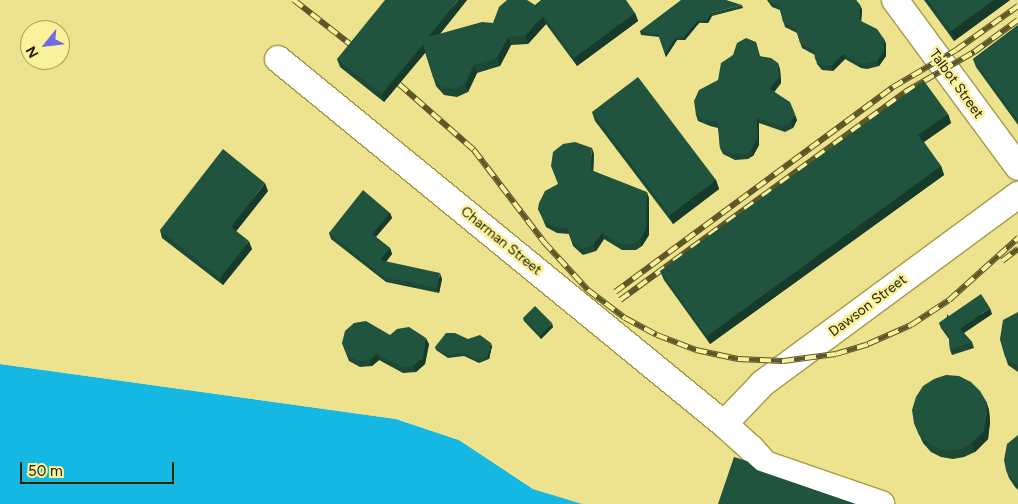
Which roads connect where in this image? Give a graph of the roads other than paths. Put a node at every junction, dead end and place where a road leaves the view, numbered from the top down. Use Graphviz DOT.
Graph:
graph roads {
  1 [pos="895,0"];
  2 [pos="278,59"];
  3 [pos="1018,167"];
  4 [pos="1018,195"];
  5 [pos="724,424"];
  6 [pos="881,504"];
  1 -- 3 [label="street, Talbot Street"];
  2 -- 5 [label="street, Charman Street"];
  4 -- 5 [label="street, Dawson Street"];
  5 -- 6 [label="street, Charman Street"];
}
